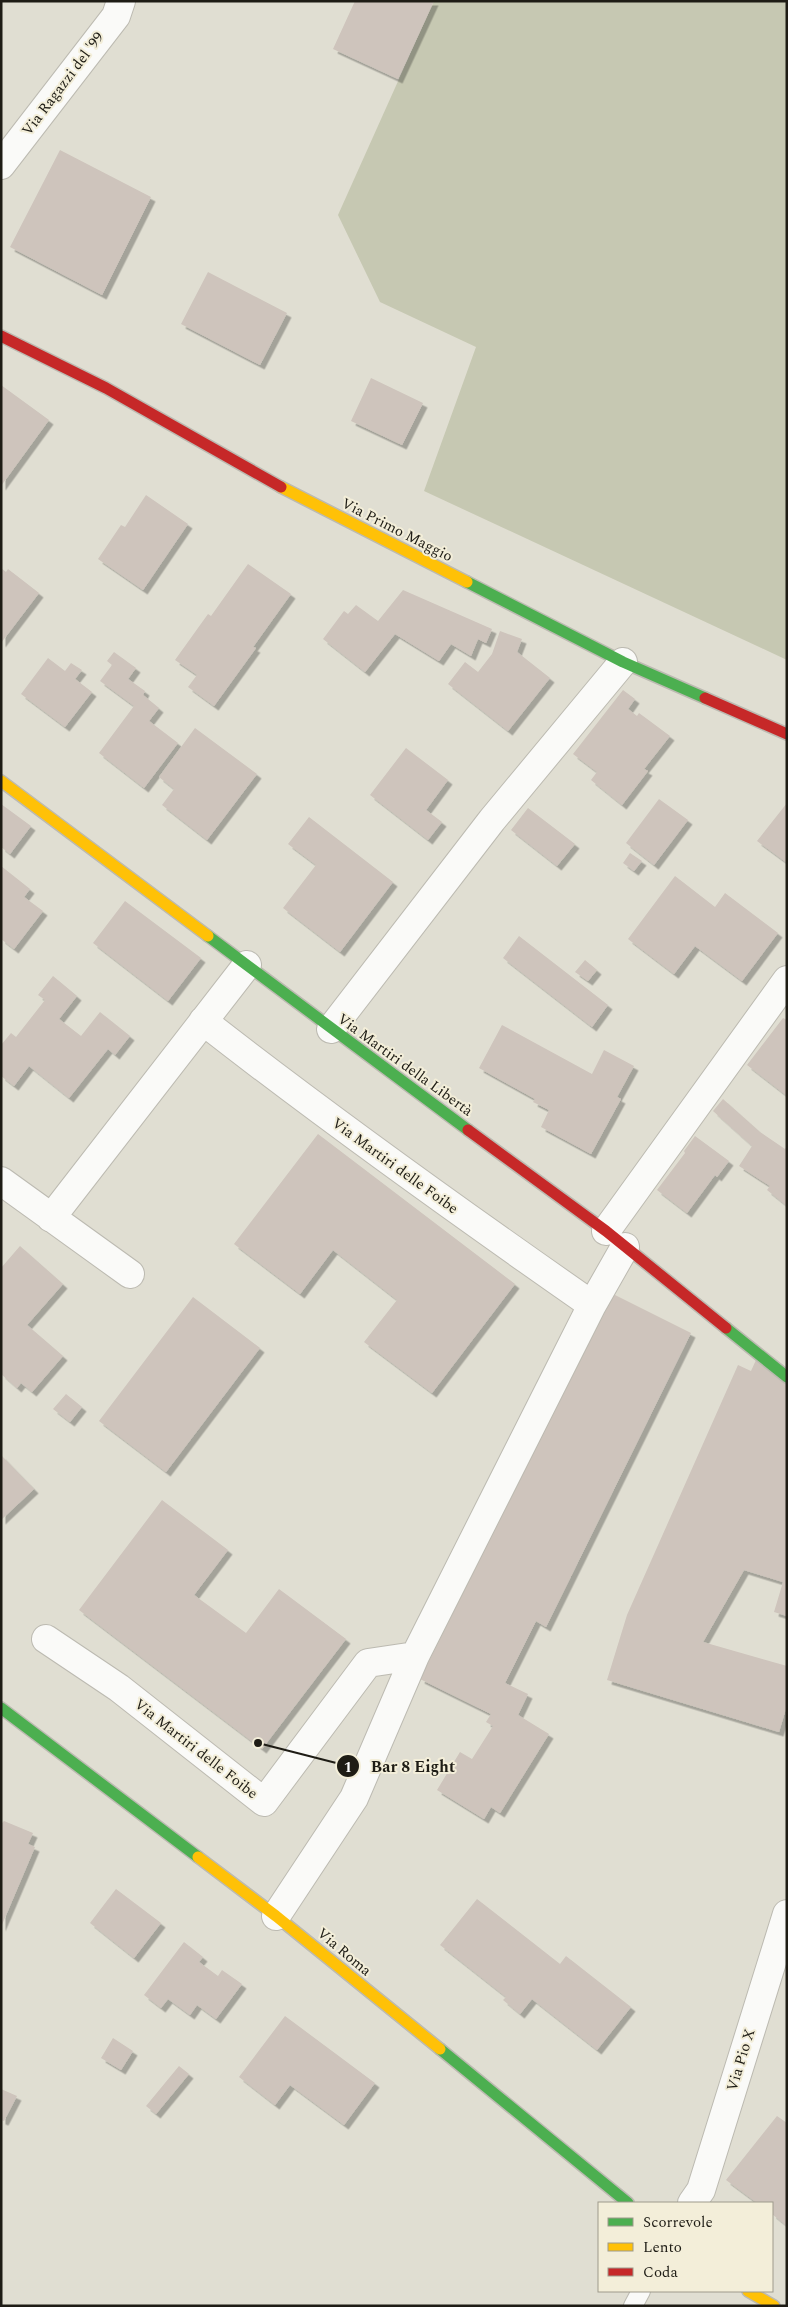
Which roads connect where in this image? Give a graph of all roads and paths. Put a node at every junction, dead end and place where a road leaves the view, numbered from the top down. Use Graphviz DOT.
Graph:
graph roads {
  1 [pos="121,1"];
  2 [pos="1,165"];
  3 [pos="1,336"];
  4 [pos="624,662"];
  5 [pos="787,734"];
  6 [pos="1,781"];
  7 [pos="247,965"];
  8 [pos="787,980"];
  9 [pos="203,1022"];
  10 [pos="331,1029"];
  11 [pos="1,1180"];
  12 [pos="51,1218"];
  13 [pos="615,1239"];
  14 [pos="130,1274"];
  15 [pos="592,1305"];
  16 [pos="787,1376"];
  17 [pos="46,1639"];
  18 [pos="415,1656"];
  19 [pos="1,1708"];
  20 [pos="787,1914"];
  21 [pos="276,1916"];
  22 [pos="627,2202"];
  23 [pos="693,2202"];
  24 [pos="640,2292"];
  25 [pos="750,2292"];
  26 [pos="633,2306"];
  27 [pos="774,2306"];
  1 -- 2 [label="street, Via Ragazzi del '99"];
  3 -- 4 [label="street, Via Primo Maggio"];
  4 -- 5 [label="street, Via Primo Maggio"];
  4 -- 10 [label="street"];
  6 -- 7 [label="street, Via Martiri della Libertà"];
  7 -- 9 [label="street"];
  7 -- 10 [label="street, Via Martiri della Libertà"];
  8 -- 13 [label="street"];
  9 -- 12 [label="street"];
  9 -- 15 [label="street, Via Martiri delle Foibe"];
  10 -- 13 [label="street, Via Martiri della Libertà"];
  11 -- 12 [label="street"];
  12 -- 14 [label="street"];
  13 -- 15 [label="street"];
  13 -- 16 [label="street, Via Martiri della Libertà"];
  15 -- 18 [label="street"];
  17 -- 18 [label="street, Via Martiri delle Foibe"];
  18 -- 21 [label="street"];
  19 -- 21 [label="street, Via Roma"];
  20 -- 23 [label="street, Via Pio X"];
  21 -- 22 [label="street, Via Roma"];
  24 -- 26 [label="lane"];
  25 -- 27 [label="street"];
}
